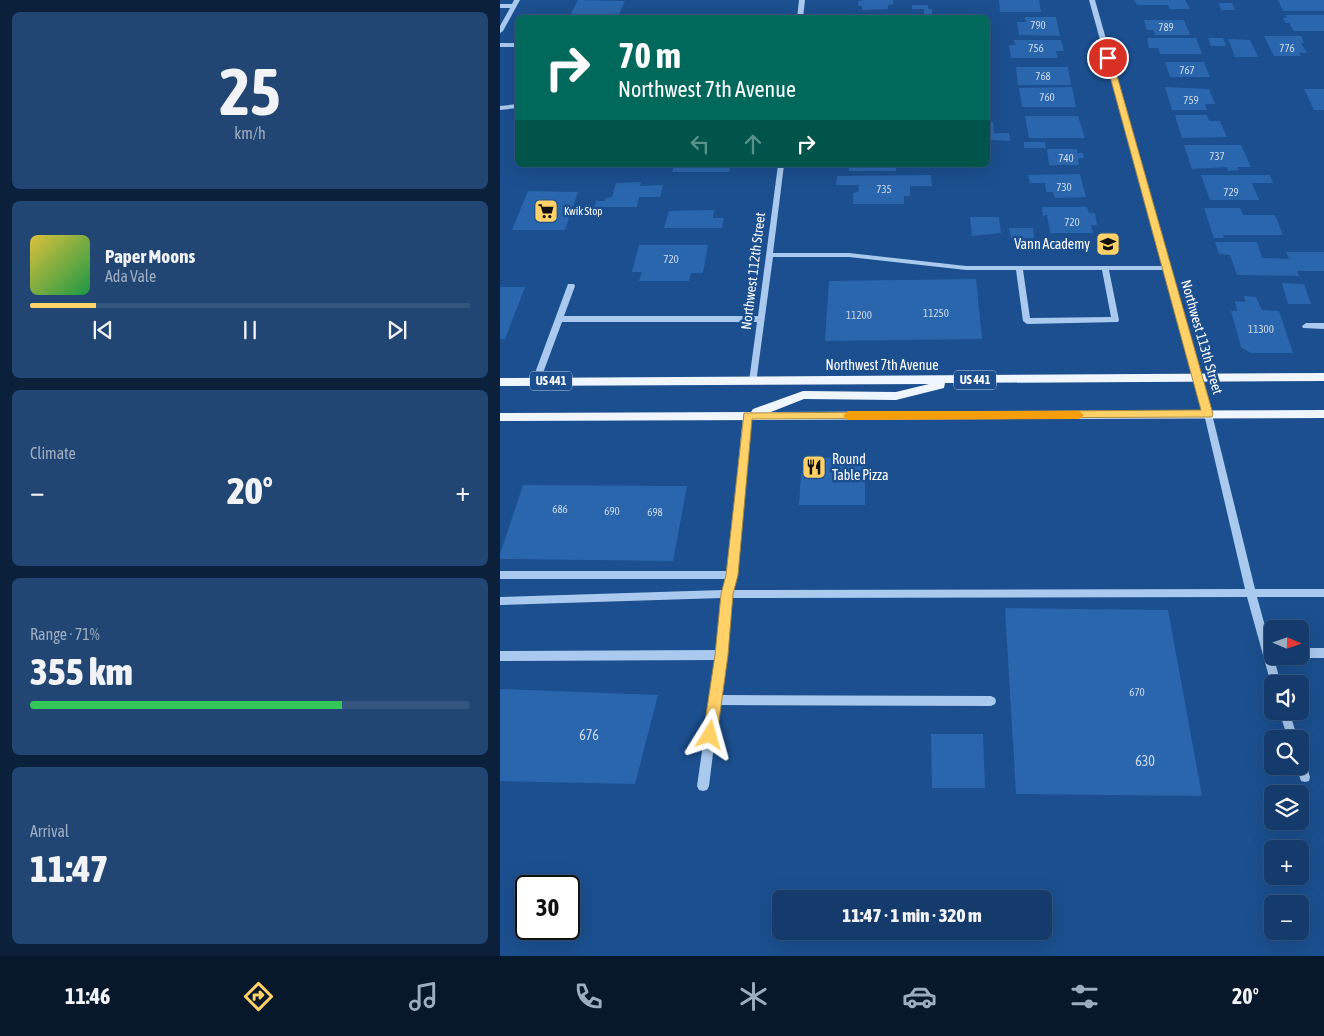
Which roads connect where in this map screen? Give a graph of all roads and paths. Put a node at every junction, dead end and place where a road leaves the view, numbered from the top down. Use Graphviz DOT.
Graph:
graph roads {
  1 [pos="802,0"];
  2 [pos="1092,0"];
  3 [pos="515,3"];
  4 [pos="500,6"];
  5 [pos="800,15"];
  6 [pos="500,31"];
  7 [pos="500,45"];
  8 [pos="515,45"];
  9 [pos="515,106"];
  10 [pos="500,108"];
  11 [pos="780,167"];
  12 [pos="769,255"];
  13 [pos="1019,268"];
  14 [pos="1105,268"];
  15 [pos="1167,268"];
  16 [pos="571,286"];
  17 [pos="558,319"];
  18 [pos="760,319"];
  19 [pos="1306,326"];
  20 [pos="1324,326"];
  21 [pos="1324,377"];
  22 [pos="1198,378"];
  23 [pos="960,380"];
  24 [pos="536,381"];
  25 [pos="752,381"];
  26 [pos="500,382"];
  27 [pos="1208,414"];
  28 [pos="1324,414"];
  29 [pos="747,415"];
  30 [pos="500,417"];
  31 [pos="500,575"];
  32 [pos="732,575"];
  33 [pos="1251,593"];
  34 [pos="1324,593"];
  35 [pos="727,594"];
  36 [pos="500,601"];
  37 [pos="1264,636"];
  38 [pos="1309,653"];
  39 [pos="1324,653"];
  40 [pos="721,655"];
  41 [pos="500,656"];
  42 [pos="715,700"];
  43 [pos="991,701"];
  44 [pos="703,786"];
  1 -- 5 [label="street"];
  2 -- 15 [label="street, Northwest 113th Street"];
  3 -- 4 [label="street"];
  3 -- 6 [label="street"];
  7 -- 8 [label="street"];
  9 -- 10 [label="street"];
  11 -- 12 [label="street, Northwest 112th Street"];
  12 -- 13 [label="street"];
  12 -- 18 [label="street, Northwest 112th Street"];
  13 -- 14 [label="street"];
  13 -- 14 [label="street"];
  14 -- 15 [label="street"];
  15 -- 22 [label="street, Northwest 113th Street"];
  16 -- 17 [label="street"];
  17 -- 18 [label="street"];
  17 -- 24 [label="street"];
  18 -- 25 [label="street, Northwest 112th Street"];
  19 -- 20 [label="street"];
  21 -- 22 [label="main road, Northwest 7th Avenue / US 441"];
  22 -- 23 [label="main road, Northwest 7th Avenue / US 441"];
  22 -- 27 [label="street, Northwest 113th Street"];
  23 -- 25 [label="main road, Northwest 7th Avenue / US 441"];
  23 -- 29 [label="main road"];
  24 -- 25 [label="main road, Northwest 7th Avenue / US 441"];
  24 -- 26 [label="main road, Northwest 7th Avenue / US 441"];
  27 -- 28 [label="main road"];
  27 -- 29 [label="main road"];
  27 -- 33 [label="street, Northwest 113th Street"];
  29 -- 30 [label="main road"];
  29 -- 32 [label="street"];
  31 -- 32 [label="street"];
  32 -- 35 [label="street"];
  33 -- 34 [label="street"];
  33 -- 35 [label="street"];
  33 -- 37 [label="street, Northwest 113th Street"];
  35 -- 36 [label="street"];
  35 -- 40 [label="street"];
  38 -- 39 [label="street"];
  40 -- 41 [label="street"];
  40 -- 42 [label="street"];
  42 -- 43 [label="street"];
  42 -- 44 [label="street"];
}
